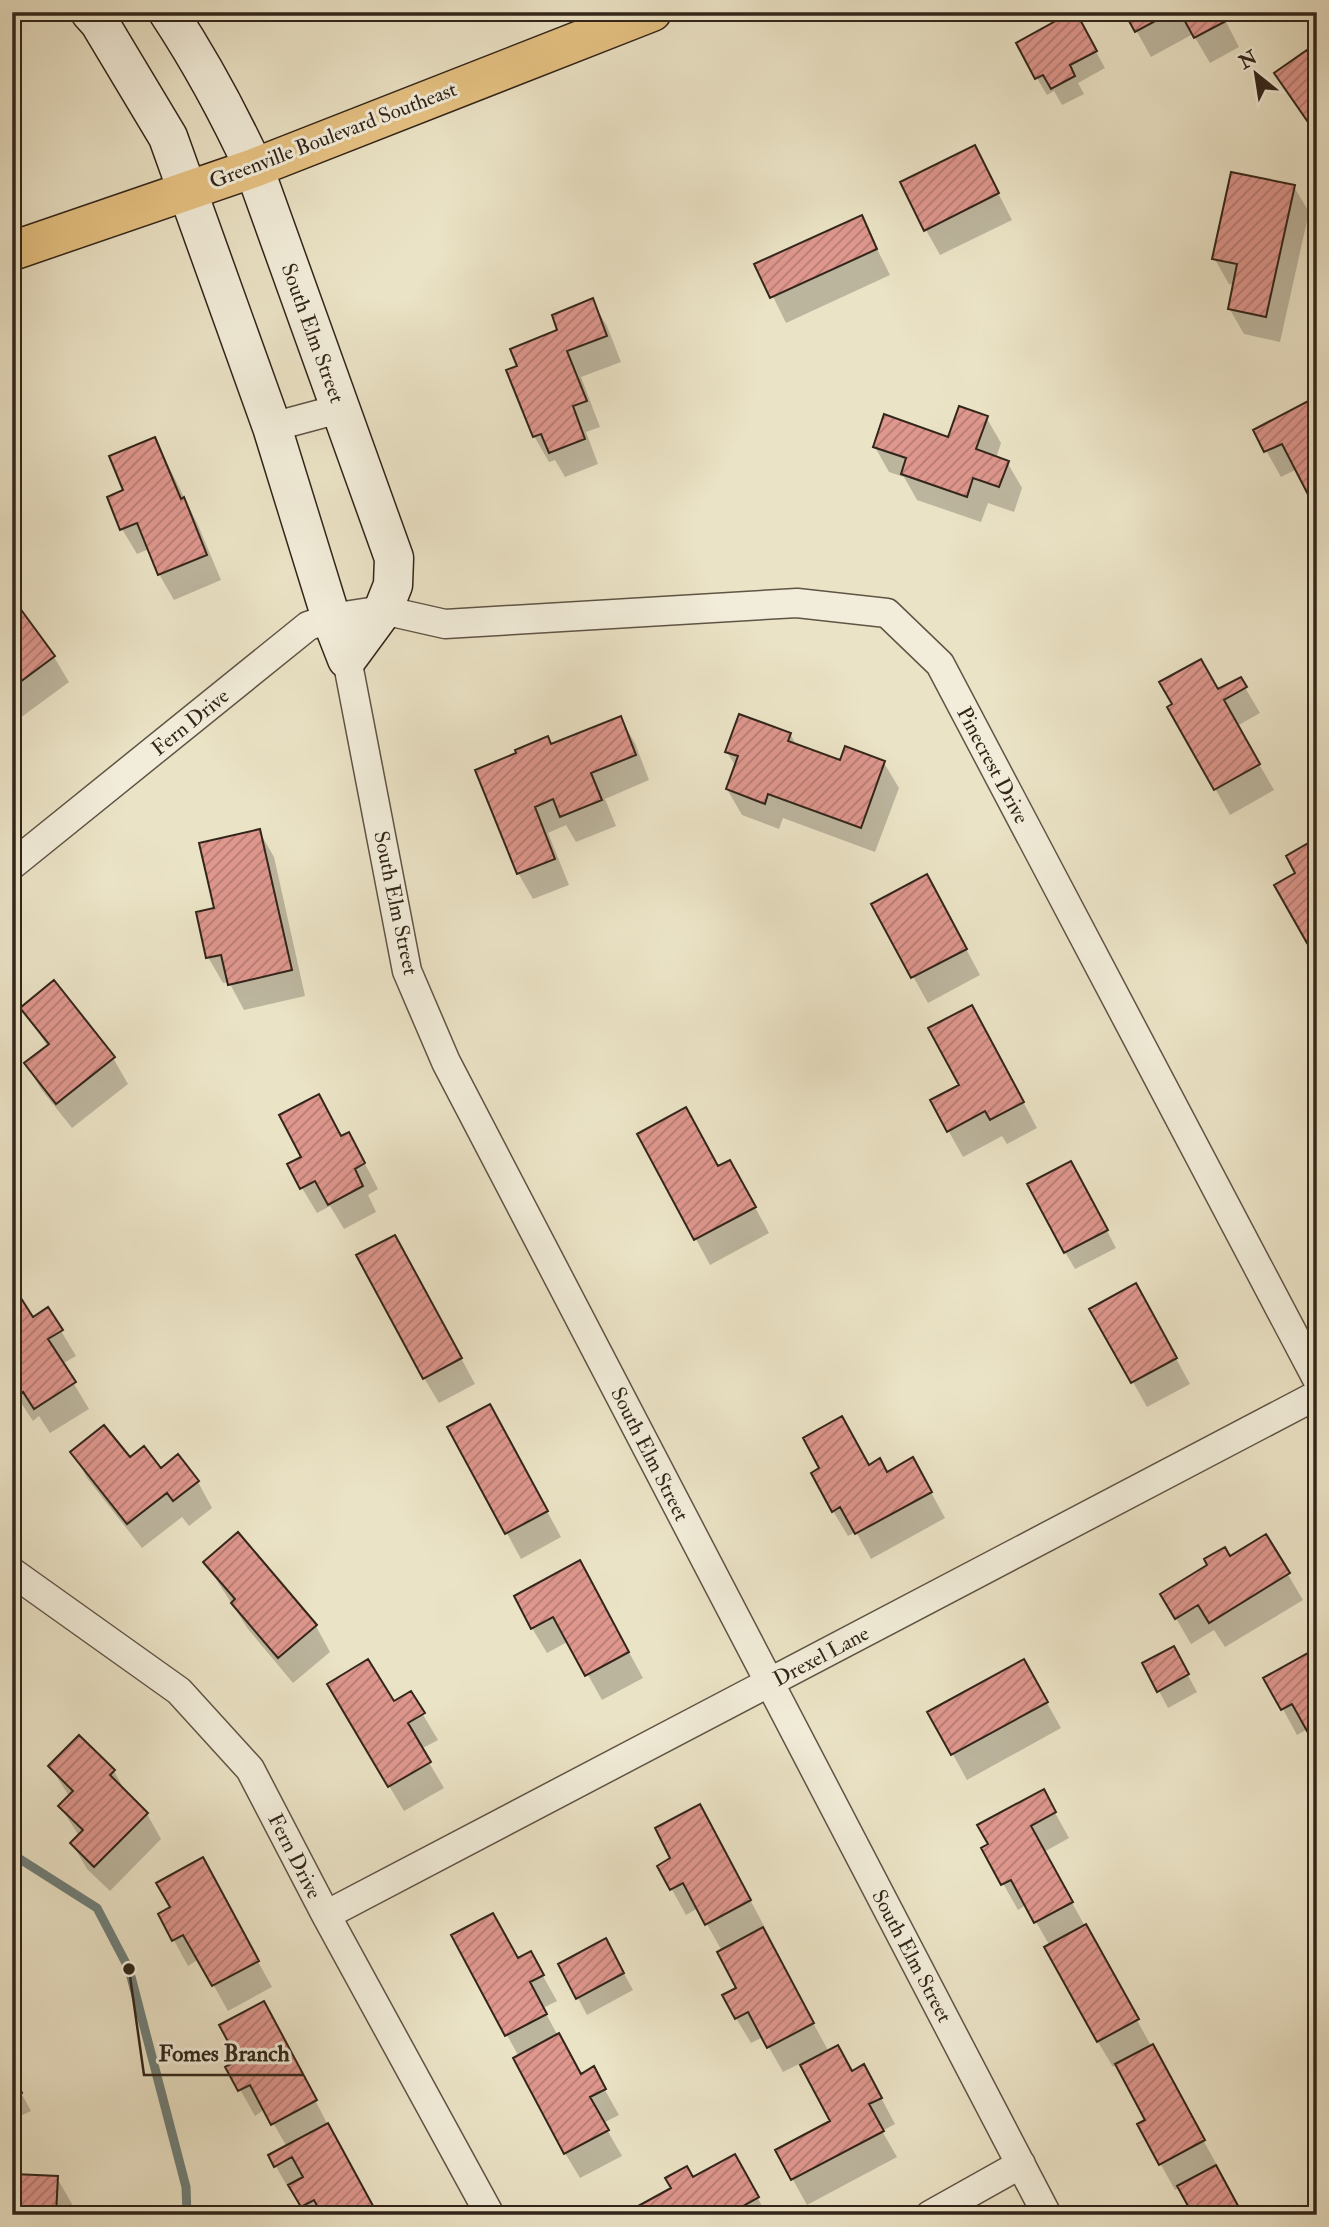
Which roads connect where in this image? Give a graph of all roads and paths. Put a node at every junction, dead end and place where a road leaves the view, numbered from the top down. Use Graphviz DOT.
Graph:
graph roads {
  1 [pos="168,12"];
  2 [pos="652,12"];
  3 [pos="102,16"];
  4 [pos="254,168"];
  5 [pos="188,191"];
  6 [pos="12,251"];
  7 [pos="339,409"];
  8 [pos="272,427"];
  9 [pos="383,610"];
  10 [pos="331,618"];
  11 [pos="347,659"];
  12 [pos="12,865"];
  13 [pos="1317,1379"];
  14 [pos="1317,1395"];
  15 [pos="12,1572"];
  16 [pos="769,1683"];
  17 [pos="326,1915"];
  18 [pos="1021,2164"];
  19 [pos="490,2215"];
  20 [pos="930,2215"];
  21 [pos="1048,2215"];
  1 -- 4 [label="street, South Elm Street"];
  2 -- 4 [label="highway, Greenville Boulevard Southeast"];
  3 -- 5 [label="street, South Elm Street"];
  4 -- 5 [label="highway, Greenville Boulevard Southeast"];
  4 -- 7 [label="street, South Elm Street"];
  5 -- 6 [label="highway, Greenville Boulevard Southeast"];
  5 -- 8 [label="street, South Elm Street"];
  7 -- 8 [label="street"];
  7 -- 9 [label="street, South Elm Street"];
  8 -- 10 [label="street, South Elm Street"];
  9 -- 10 [label="street, Fern Drive"];
  9 -- 11 [label="street, South Elm Street"];
  9 -- 13 [label="street, Pinecrest Drive"];
  10 -- 11 [label="street, South Elm Street"];
  10 -- 12 [label="street, Fern Drive"];
  11 -- 16 [label="street, South Elm Street"];
  14 -- 16 [label="street, Drexel Lane"];
  15 -- 17 [label="street, Fern Drive"];
  16 -- 17 [label="street, Drexel Lane"];
  16 -- 18 [label="street, South Elm Street"];
  17 -- 19 [label="street, Fern Drive"];
  18 -- 20 [label="street"];
  18 -- 21 [label="street, South Elm Street"];
}
